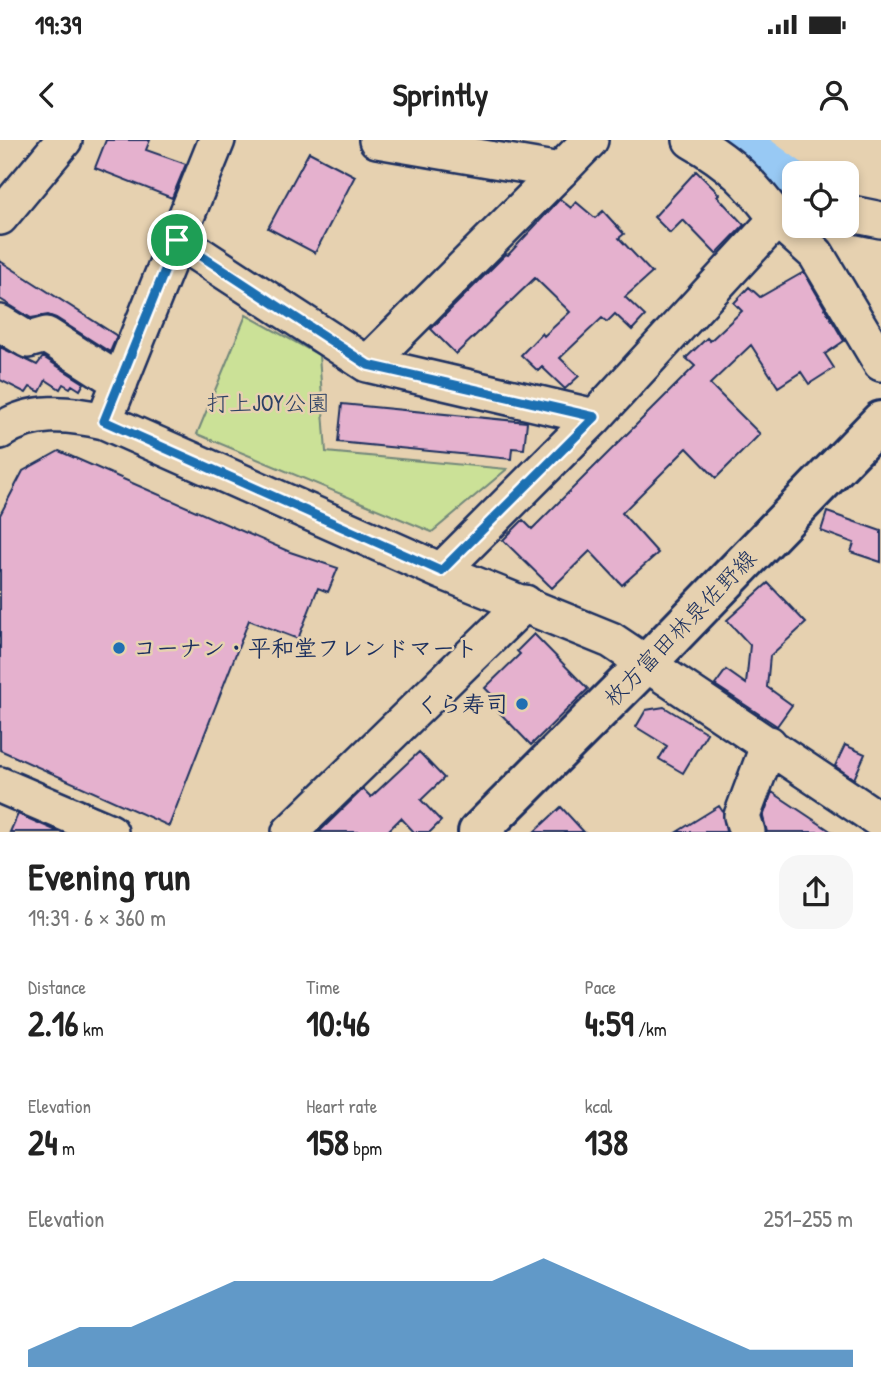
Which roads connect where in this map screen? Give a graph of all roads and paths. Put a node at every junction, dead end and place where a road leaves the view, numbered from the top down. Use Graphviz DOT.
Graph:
graph roads {
  1 [pos="64,140"];
  2 [pos="217,140"];
  3 [pos="377,140"];
  4 [pos="590,140"];
  5 [pos="691,140"];
  6 [pos="560,171"];
  7 [pos="859,215"];
  8 [pos="0,217"];
  9 [pos="777,219"];
  10 [pos="881,220"];
  11 [pos="177,240"];
  12 [pos="0,323"];
  13 [pos="881,363"];
  14 [pos="368,365"];
  15 [pos="120,382"];
  16 [pos="595,417"];
  17 [pos="104,421"];
  18 [pos="881,421"];
  19 [pos="0,431"];
  20 [pos="441,571"];
  21 [pos="525,603"];
  22 [pos="647,663"];
  23 [pos="769,744"];
  24 [pos="0,785"];
  25 [pos="881,821"];
  26 [pos="110,832"];
  27 [pos="290,832"];
  28 [pos="478,832"];
  29 [pos="747,832"];
  1 -- 8 [label="street"];
  2 -- 11 [label="street"];
  3 -- 6 [label="street"];
  4 -- 6 [label="street"];
  5 -- 9 [label="street"];
  6 -- 14 [label="street"];
  7 -- 10 [label="street"];
  9 -- 13 [label="street"];
  9 -- 16 [label="street"];
  11 -- 14 [label="street"];
  11 -- 15 [label="street"];
  12 -- 15 [label="street"];
  14 -- 16 [label="street"];
  15 -- 17 [label="street"];
  16 -- 20 [label="street"];
  17 -- 19 [label="street"];
  17 -- 20 [label="street"];
  18 -- 22 [label="main road, 枚方富田林泉佐野線"];
  20 -- 21 [label="street"];
  21 -- 22 [label="street"];
  21 -- 27 [label="street"];
  22 -- 23 [label="street"];
  22 -- 28 [label="main road, 枚方富田林泉佐野線"];
  23 -- 25 [label="street"];
  23 -- 29 [label="street"];
  24 -- 26 [label="street"];
}
